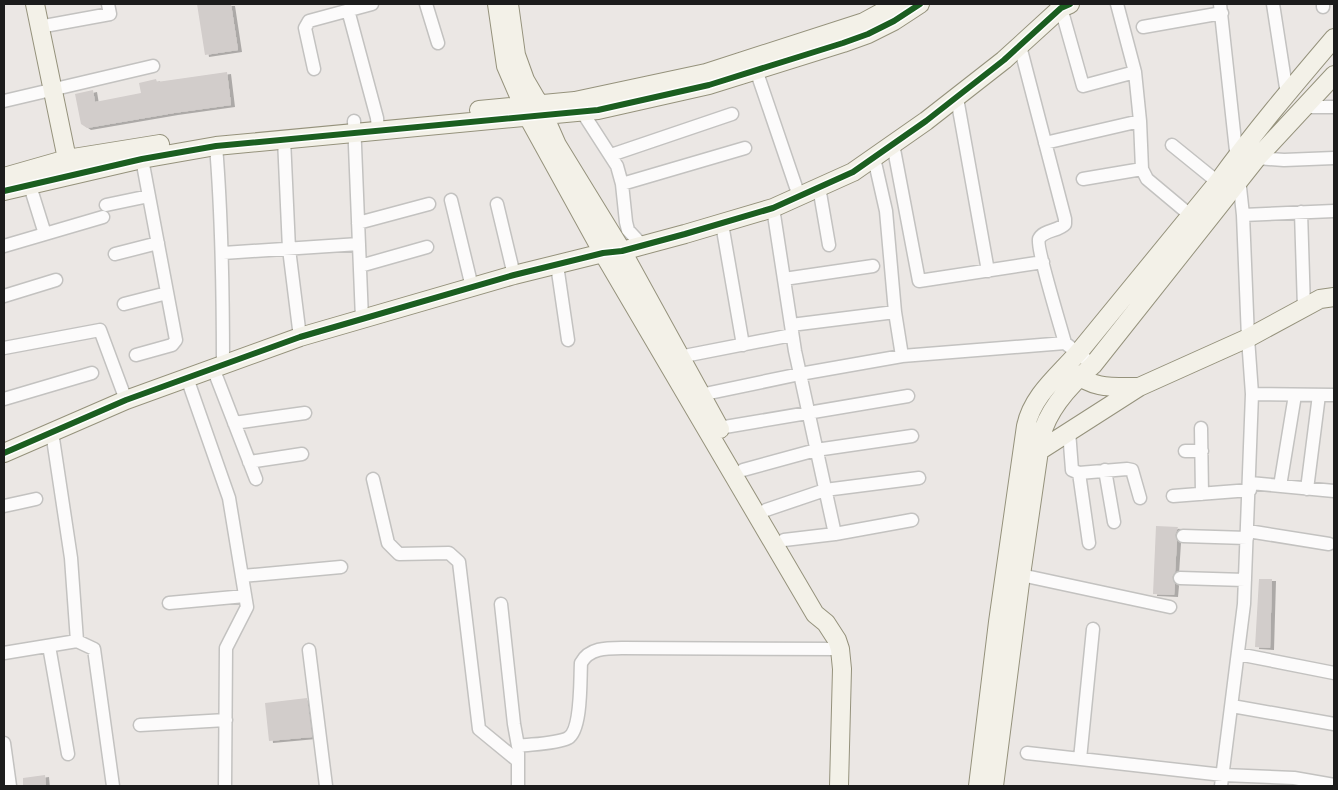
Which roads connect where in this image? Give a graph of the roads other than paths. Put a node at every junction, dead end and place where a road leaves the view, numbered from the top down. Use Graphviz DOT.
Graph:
graph roads {
  1 [pos="35,4"];
  2 [pos="108,4"];
  3 [pos="372,4"];
  4 [pos="426,4"];
  5 [pos="496,4"];
  6 [pos="509,4"];
  7 [pos="897,4"];
  8 [pos="920,4"];
  9 [pos="1117,4"];
  10 [pos="1273,4"];
  11 [pos="1066,6"];
  12 [pos="1221,8"];
  13 [pos="348,10"];
  14 [pos="40,27"];
  15 [pos="1143,27"];
  16 [pos="1334,38"];
  17 [pos="438,42"];
  18 [pos="1020,46"];
  19 [pos="754,65"];
  20 [pos="154,66"];
  21 [pos="314,69"];
  22 [pos="1135,72"];
  23 [pos="1334,75"];
  24 [pos="52,90"];
  25 [pos="1286,94"];
  26 [pos="957,98"];
  27 [pos="4,101"];
  28 [pos="578,106"];
  29 [pos="1306,107"];
  30 [pos="1334,107"];
  31 [pos="534,111"];
  32 [pos="732,114"];
  33 [pos="1140,121"];
  34 [pos="378,124"];
  35 [pos="354,127"];
  36 [pos="284,139"];
  37 [pos="1045,143"];
  38 [pos="893,144"];
  39 [pos="1172,145"];
  40 [pos="216,146"];
  41 [pos="745,148"];
  42 [pos="611,155"];
  43 [pos="1236,156"];
  44 [pos="874,158"];
  45 [pos="1257,158"];
  46 [pos="1334,158"];
  47 [pos="67,159"];
  48 [pos="142,159"];
  49 [pos="1142,169"];
  50 [pos="4,177"];
  51 [pos="1083,179"];
  52 [pos="622,184"];
  53 [pos="30,186"];
  54 [pos="1229,186"];
  55 [pos="819,187"];
  56 [pos="4,191"];
  57 [pos="149,196"];
  58 [pos="799,196"];
  59 [pos="451,200"];
  60 [pos="429,204"];
  61 [pos="498,204"];
  62 [pos="772,208"];
  63 [pos="1334,211"];
  64 [pos="1301,212"];
  65 [pos="1190,215"];
  66 [pos="1244,216"];
  67 [pos="358,223"];
  68 [pos="722,224"];
  69 [pos="45,234"];
  70 [pos="158,243"];
  71 [pos="359,244"];
  72 [pos="642,245"];
  73 [pos="829,245"];
  74 [pos="4,246"];
  75 [pos="427,247"];
  76 [pos="290,249"];
  77 [pos="622,251"];
  78 [pos="115,254"];
  79 [pos="223,254"];
  80 [pos="603,254"];
  81 [pos="1043,262"];
  82 [pos="557,265"];
  83 [pos="360,266"];
  84 [pos="873,266"];
  85 [pos="988,271"];
  86 [pos="514,275"];
  87 [pos="56,280"];
  88 [pos="784,280"];
  89 [pos="472,287"];
  90 [pos="167,293"];
  91 [pos="4,296"];
  92 [pos="1334,297"];
  93 [pos="124,304"];
  94 [pos="1304,308"];
  95 [pos="895,312"];
  96 [pos="362,319"];
  97 [pos="791,330"];
  98 [pos="300,337"];
  99 [pos="1248,338"];
  100 [pos="568,340"];
  101 [pos="744,345"];
  102 [pos="4,348"];
  103 [pos="1072,348"];
  104 [pos="136,355"];
  105 [pos="902,356"];
  106 [pos="679,357"];
  107 [pos="1093,365"];
  108 [pos="218,367"];
  109 [pos="1073,372"];
  110 [pos="92,373"];
  111 [pos="800,374"];
  112 [pos="187,378"];
  113 [pos="1139,386"];
  114 [pos="1252,394"];
  115 [pos="700,395"];
  116 [pos="1295,395"];
  117 [pos="1319,395"];
  118 [pos="908,396"];
  119 [pos="1334,396"];
  120 [pos="4,399"];
  121 [pos="126,400"];
  122 [pos="809,412"];
  123 [pos="305,413"];
  124 [pos="234,423"];
  125 [pos="719,428"];
  126 [pos="1202,428"];
  127 [pos="1069,431"];
  128 [pos="52,432"];
  129 [pos="912,436"];
  130 [pos="816,450"];
  131 [pos="1039,451"];
  132 [pos="1185,451"];
  133 [pos="1202,451"];
  134 [pos="4,453"];
  135 [pos="302,454"];
  136 [pos="249,462"];
  137 [pos="744,470"];
  138 [pos="1105,470"];
  139 [pos="1078,473"];
  140 [pos="918,478"];
  141 [pos="373,479"];
  142 [pos="256,480"];
  143 [pos="1280,486"];
  144 [pos="1250,487"];
  145 [pos="1307,489"];
  146 [pos="825,490"];
  147 [pos="1334,491"];
  148 [pos="1202,494"];
  149 [pos="1173,496"];
  150 [pos="1140,498"];
  151 [pos="36,499"];
  152 [pos="4,506"];
  153 [pos="766,510"];
  154 [pos="912,520"];
  155 [pos="1114,522"];
  156 [pos="835,534"];
  157 [pos="1248,534"];
  158 [pos="1183,536"];
  159 [pos="784,540"];
  160 [pos="1089,542"];
  161 [pos="1329,544"];
  162 [pos="341,567"];
  163 [pos="1021,575"];
  164 [pos="242,576"];
  165 [pos="1180,578"];
  166 [pos="1245,580"];
  167 [pos="245,596"];
  168 [pos="168,604"];
  169 [pos="501,604"];
  170 [pos="1170,607"];
  171 [pos="826,623"];
  172 [pos="1094,628"];
  173 [pos="77,641"];
  174 [pos="49,646"];
  175 [pos="840,649"];
  176 [pos="310,650"];
  177 [pos="4,653"];
  178 [pos="1238,654"];
  179 [pos="1334,673"];
  180 [pos="1232,706"];
  181 [pos="226,720"];
  182 [pos="1334,724"];
  183 [pos="140,725"];
  184 [pos="4,743"];
  185 [pos="518,746"];
  186 [pos="68,754"];
  187 [pos="1027,754"];
  188 [pos="1080,759"];
  189 [pos="518,761"];
  190 [pos="1222,781"];
  191 [pos="1334,785"];
  192 [pos="10,786"];
  193 [pos="113,786"];
  194 [pos="225,786"];
  195 [pos="326,786"];
  196 [pos="518,786"];
  197 [pos="839,786"];
  198 [pos="978,786"];
  199 [pos="994,786"];
  1 -- 14 [label="street"];
  2 -- 14 [label="street"];
  3 -- 13 [label="street"];
  4 -- 17 [label="street"];
  5 -- 31 [label="street"];
  6 -- 31 [label="street"];
  7 -- 19 [label="street"];
  8 -- 19 [label="street"];
  9 -- 22 [label="street"];
  10 -- 25 [label="street"];
  11 -- 18 [label="street"];
  11 -- 22 [label="street"];
  12 -- 15 [label="street"];
  12 -- 43 [label="street"];
  13 -- 21 [label="street"];
  13 -- 34 [label="street"];
  14 -- 24 [label="street"];
  16 -- 25 [label="street"];
  18 -- 26 [label="street"];
  18 -- 37 [label="street"];
  19 -- 28 [label="street"];
  19 -- 58 [label="street"];
  20 -- 24 [label="street"];
  22 -- 33 [label="street"];
  23 -- 29 [label="street"];
  24 -- 27 [label="street"];
  24 -- 47 [label="street"];
  25 -- 43 [label="street"];
  26 -- 38 [label="street"];
  26 -- 85 [label="street"];
  28 -- 31 [label="street"];
  28 -- 42 [label="street"];
  29 -- 30 [label="street"];
  29 -- 45 [label="street"];
  31 -- 34 [label="street"];
  31 -- 77 [label="street"];
  31 -- 80 [label="street"];
  32 -- 42 [label="street"];
  33 -- 37 [label="street"];
  33 -- 49 [label="street"];
  34 -- 35 [label="street"];
  35 -- 36 [label="street"];
  35 -- 47 [label="street"];
  35 -- 67 [label="street"];
  36 -- 40 [label="street"];
  36 -- 76 [label="street"];
  37 -- 81 [label="street"];
  38 -- 44 [label="street"];
  38 -- 85 [label="street"];
  39 -- 54 [label="street"];
  40 -- 48 [label="street"];
  40 -- 79 [label="street"];
  41 -- 52 [label="street"];
  42 -- 52 [label="street"];
  43 -- 54 [label="street"];
  44 -- 55 [label="street"];
  44 -- 95 [label="street"];
  45 -- 46 [label="street"];
  45 -- 54 [label="street"];
  47 -- 50 [label="street"];
  48 -- 53 [label="street"];
  48 -- 57 [label="street"];
  49 -- 51 [label="street"];
  49 -- 65 [label="street"];
  52 -- 72 [label="street"];
  53 -- 56 [label="street"];
  53 -- 69 [label="street"];
  54 -- 65 [label="street"];
  54 -- 66 [label="street"];
  54 -- 107 [label="street"];
  55 -- 58 [label="street"];
  55 -- 73 [label="street"];
  57 -- 69 [label="street"];
  57 -- 70 [label="street"];
  58 -- 62 [label="street"];
  59 -- 89 [label="street"];
  60 -- 67 [label="street"];
  61 -- 86 [label="street"];
  62 -- 68 [label="street"];
  62 -- 88 [label="street"];
  63 -- 64 [label="street"];
  64 -- 66 [label="street"];
  64 -- 94 [label="street"];
  65 -- 103 [label="street"];
  66 -- 99 [label="street"];
  67 -- 71 [label="street"];
  68 -- 72 [label="street"];
  68 -- 101 [label="street"];
  69 -- 74 [label="street"];
  70 -- 78 [label="street"];
  70 -- 90 [label="street"];
  71 -- 76 [label="street"];
  71 -- 83 [label="street"];
  72 -- 77 [label="street"];
  75 -- 83 [label="street"];
  76 -- 79 [label="street"];
  76 -- 98 [label="street"];
  77 -- 80 [label="street"];
  77 -- 106 [label="street"];
  79 -- 108 [label="street"];
  80 -- 82 [label="street"];
  80 -- 171 [label="street"];
  81 -- 85 [label="street"];
  81 -- 103 [label="street"];
  82 -- 86 [label="street"];
  82 -- 100 [label="street"];
  83 -- 96 [label="street"];
  84 -- 88 [label="street"];
  86 -- 89 [label="street"];
  87 -- 91 [label="street"];
  88 -- 97 [label="street"];
  89 -- 96 [label="street"];
  90 -- 93 [label="street"];
  90 -- 104 [label="street"];
  92 -- 94 [label="street"];
  94 -- 99 [label="street"];
  95 -- 97 [label="street"];
  95 -- 105 [label="street"];
  96 -- 98 [label="street"];
  97 -- 101 [label="street"];
  97 -- 111 [label="street"];
  98 -- 108 [label="street"];
  99 -- 113 [label="street"];
  99 -- 114 [label="street"];
  101 -- 106 [label="street"];
  102 -- 121 [label="street"];
  103 -- 105 [label="street"];
  103 -- 107 [label="street"];
  103 -- 109 [label="street"];
  105 -- 111 [label="street"];
  106 -- 115 [label="street"];
  107 -- 109 [label="street"];
  108 -- 112 [label="street"];
  108 -- 124 [label="street"];
  109 -- 113 [label="street"];
  109 -- 131 [label="street"];
  109 -- 198 [label="street"];
  110 -- 120 [label="street"];
  111 -- 115 [label="street"];
  111 -- 122 [label="street"];
  112 -- 121 [label="street"];
  112 -- 164 [label="street"];
  113 -- 127 [label="street"];
  114 -- 116 [label="street"];
  114 -- 144 [label="street"];
  115 -- 125 [label="street"];
  116 -- 117 [label="street"];
  116 -- 143 [label="street"];
  117 -- 119 [label="street"];
  117 -- 145 [label="street"];
  118 -- 122 [label="street"];
  121 -- 128 [label="street"];
  122 -- 125 [label="street"];
  122 -- 130 [label="street"];
  123 -- 124 [label="street"];
  124 -- 136 [label="street"];
  125 -- 137 [label="street"];
  126 -- 133 [label="street"];
  127 -- 131 [label="street"];
  127 -- 139 [label="street"];
  128 -- 134 [label="street"];
  128 -- 173 [label="street"];
  129 -- 130 [label="street"];
  130 -- 137 [label="street"];
  130 -- 146 [label="street"];
  131 -- 163 [label="street"];
  132 -- 133 [label="street"];
  133 -- 148 [label="street"];
  135 -- 136 [label="street"];
  136 -- 142 [label="street"];
  137 -- 153 [label="street"];
  138 -- 139 [label="street"];
  138 -- 150 [label="street"];
  138 -- 155 [label="street"];
  139 -- 160 [label="street"];
  140 -- 146 [label="street"];
  141 -- 189 [label="street"];
  143 -- 144 [label="street"];
  143 -- 145 [label="street"];
  144 -- 148 [label="street"];
  144 -- 157 [label="street"];
  145 -- 147 [label="street"];
  146 -- 153 [label="street"];
  146 -- 156 [label="street"];
  148 -- 149 [label="street"];
  151 -- 152 [label="street"];
  153 -- 159 [label="street"];
  154 -- 156 [label="street"];
  156 -- 159 [label="street"];
  157 -- 158 [label="street"];
  157 -- 161 [label="street"];
  157 -- 166 [label="street"];
  159 -- 171 [label="street"];
  162 -- 164 [label="street"];
  163 -- 170 [label="street"];
  163 -- 199 [label="street"];
  164 -- 167 [label="street"];
  165 -- 166 [label="street"];
  166 -- 178 [label="street"];
  167 -- 168 [label="street"];
  167 -- 181 [label="street"];
  169 -- 185 [label="street"];
  171 -- 175 [label="street"];
  172 -- 188 [label="street"];
  173 -- 174 [label="street"];
  173 -- 193 [label="street"];
  174 -- 177 [label="street"];
  174 -- 186 [label="street"];
  175 -- 185 [label="street"];
  175 -- 197 [label="street"];
  176 -- 195 [label="street"];
  178 -- 179 [label="street"];
  178 -- 180 [label="street"];
  180 -- 182 [label="street"];
  180 -- 190 [label="street"];
  181 -- 183 [label="street"];
  181 -- 194 [label="street"];
  184 -- 192 [label="street"];
  185 -- 189 [label="street"];
  187 -- 188 [label="street"];
  188 -- 190 [label="street"];
  189 -- 196 [label="street"];
  190 -- 191 [label="street"];
}
